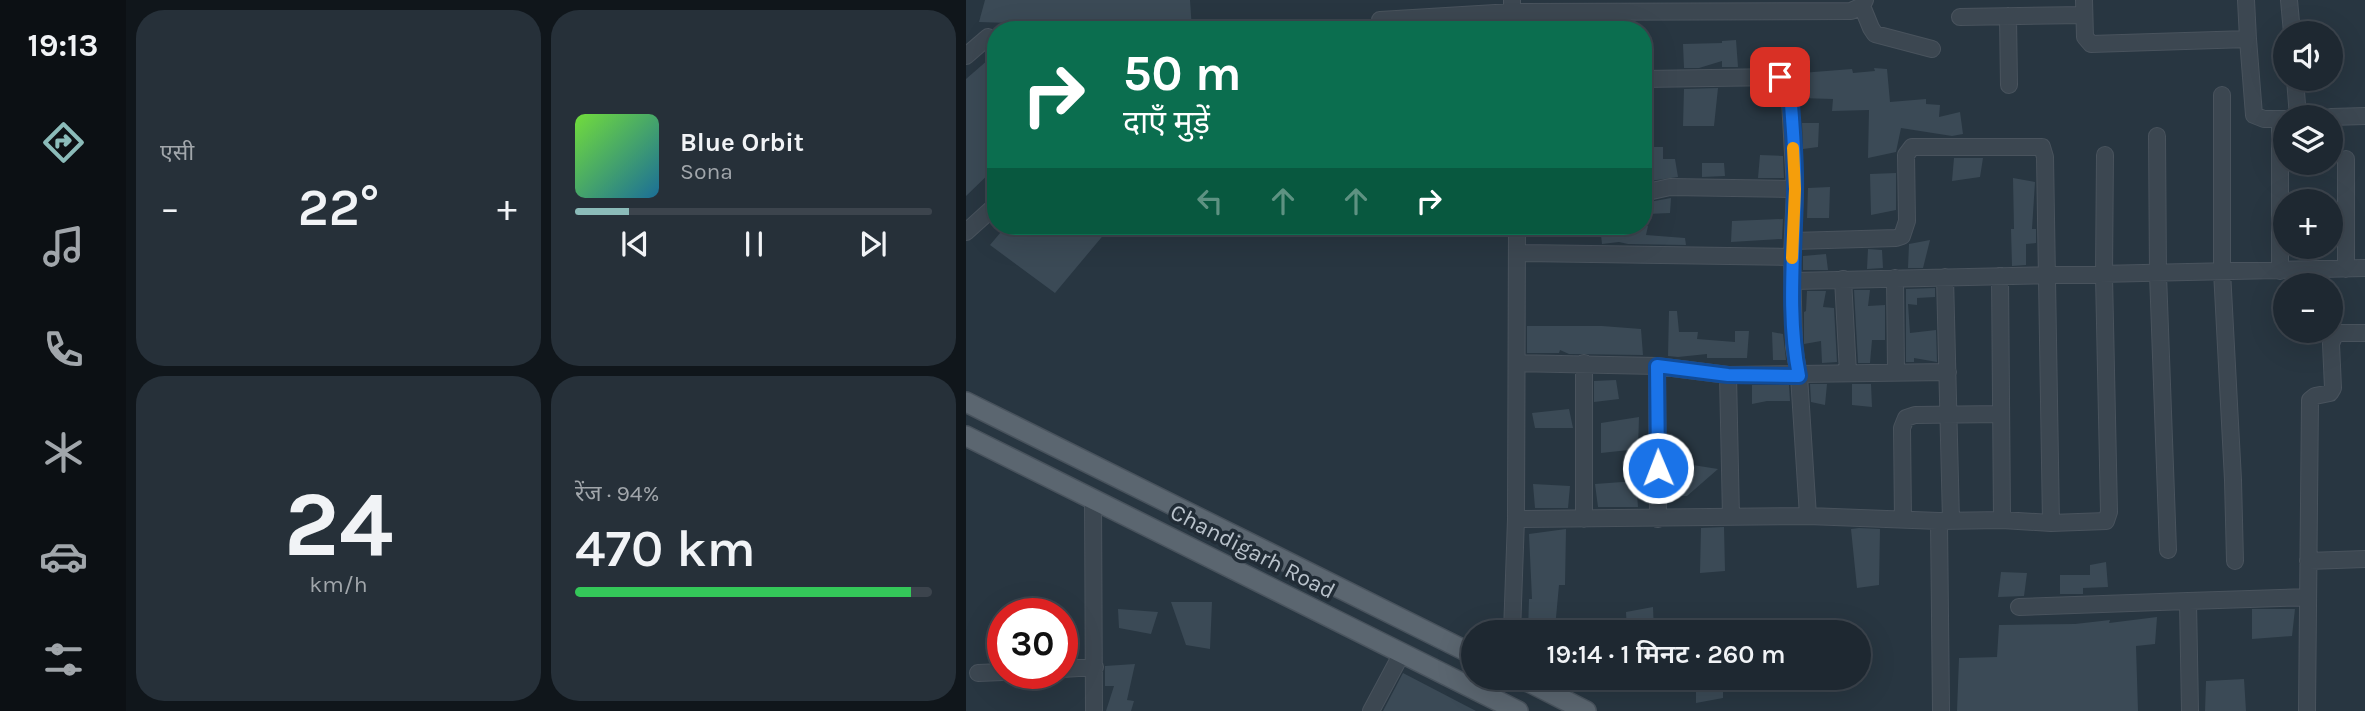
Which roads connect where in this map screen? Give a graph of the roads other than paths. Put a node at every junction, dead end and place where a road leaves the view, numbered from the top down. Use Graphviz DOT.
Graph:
graph roads {
  1 [pos="2246,0"];
  2 [pos="2289,0"];
  3 [pos="1863,3"];
  4 [pos="1512,6"];
  5 [pos="2084,8"];
  6 [pos="2008,16"];
  7 [pos="1960,17"];
  8 [pos="1380,20"];
  9 [pos="2291,21"];
  10 [pos="987,38"];
  11 [pos="2248,39"];
  12 [pos="1933,49"];
  13 [pos="966,56"];
  14 [pos="1652,79"];
  15 [pos="2010,85"];
  16 [pos="2222,94"];
  17 [pos="2365,116"];
  18 [pos="2343,117"];
  19 [pos="2273,119"];
  20 [pos="2157,136"];
  21 [pos="2105,155"];
  22 [pos="2346,159"];
  23 [pos="2282,175"];
  24 [pos="1795,189"];
  25 [pos="1652,190"];
  26 [pos="987,213"];
  27 [pos="966,232"];
  28 [pos="1517,235"];
  29 [pos="1793,249"];
  30 [pos="1518,253"];
  31 [pos="2365,268"];
  32 [pos="2346,269"];
  33 [pos="2222,271"];
  34 [pos="2280,271"];
  35 [pos="2158,274"];
  36 [pos="2046,275"];
  37 [pos="2000,276"];
  38 [pos="2104,276"];
  39 [pos="1945,277"];
  40 [pos="1895,278"];
  41 [pos="1843,279"];
  42 [pos="1794,281"];
  43 [pos="2365,333"];
  44 [pos="1517,362"];
  45 [pos="1584,363"];
  46 [pos="1657,366"];
  47 [pos="1896,371"];
  48 [pos="1948,372"];
  49 [pos="1848,373"];
  50 [pos="1728,375"];
  51 [pos="1799,376"];
  52 [pos="966,402"];
  53 [pos="2001,414"];
  54 [pos="1949,415"];
  55 [pos="966,436"];
  56 [pos="1093,499"];
  57 [pos="1808,516"];
  58 [pos="1731,517"];
  59 [pos="1516,519"];
  60 [pos="1584,519"];
  61 [pos="1658,519"];
  62 [pos="1903,520"];
  63 [pos="2002,520"];
  64 [pos="1945,521"];
  65 [pos="2051,523"];
  66 [pos="2168,550"];
  67 [pos="2365,559"];
  68 [pos="2235,561"];
  69 [pos="2308,561"];
  70 [pos="2308,597"];
  71 [pos="2188,601"];
  72 [pos="2019,607"];
  73 [pos="1513,620"];
  74 [pos="1461,649"];
  75 [pos="1402,653"];
  76 [pos="1094,667"];
  77 [pos="1078,668"];
  78 [pos="978,673"];
  79 [pos="987,673"];
  80 [pos="1545,690"];
  81 [pos="1094,711"];
  82 [pos="1371,711"];
  83 [pos="1518,711"];
  84 [pos="1586,711"];
  85 [pos="1941,711"];
  86 [pos="2190,711"];
  87 [pos="2307,711"];
  1 -- 11 [label="street"];
  2 -- 9 [label="street"];
  3 -- 4 [label="street"];
  3 -- 12 [label="street"];
  4 -- 8 [label="street"];
  5 -- 6 [label="street"];
  5 -- 11 [label="street"];
  6 -- 7 [label="street"];
  6 -- 15 [label="street"];
  10 -- 13 [label="street"];
  11 -- 19 [label="street"];
  14 -- 24 [label="street"];
  16 -- 33 [label="street"];
  17 -- 18 [label="street"];
  20 -- 35 [label="street"];
  21 -- 38 [label="street"];
  22 -- 32 [label="street"];
  23 -- 34 [label="street"];
  24 -- 25 [label="street"];
  24 -- 29 [label="street"];
  26 -- 27 [label="street"];
  28 -- 30 [label="street"];
  29 -- 30 [label="street"];
  29 -- 36 [label="street"];
  29 -- 42 [label="street"];
  30 -- 44 [label="street"];
  31 -- 32 [label="street"];
  32 -- 34 [label="street"];
  33 -- 34 [label="street"];
  33 -- 35 [label="street"];
  33 -- 68 [label="street"];
  35 -- 38 [label="street"];
  35 -- 66 [label="street"];
  36 -- 37 [label="street"];
  36 -- 38 [label="street"];
  36 -- 65 [label="street"];
  37 -- 39 [label="street"];
  37 -- 53 [label="street"];
  38 -- 65 [label="street"];
  39 -- 40 [label="street"];
  39 -- 48 [label="street"];
  40 -- 41 [label="street"];
  40 -- 47 [label="street"];
  41 -- 42 [label="street"];
  41 -- 49 [label="street"];
  42 -- 51 [label="street"];
  43 -- 69 [label="street"];
  44 -- 45 [label="street"];
  44 -- 59 [label="street"];
  45 -- 46 [label="street"];
  45 -- 60 [label="street"];
  46 -- 50 [label="street"];
  46 -- 61 [label="street"];
  47 -- 48 [label="street"];
  47 -- 49 [label="street"];
  48 -- 54 [label="street"];
  49 -- 51 [label="street"];
  50 -- 51 [label="street"];
  50 -- 58 [label="street"];
  51 -- 57 [label="street"];
  52 -- 74 [label="main road, Chandigarh Road"];
  53 -- 54 [label="street"];
  53 -- 63 [label="street"];
  54 -- 62 [label="street"];
  54 -- 64 [label="street"];
  55 -- 56 [label="main road, Chandigarh Road"];
  56 -- 75 [label="main road, Chandigarh Road"];
  56 -- 76 [label="street"];
  57 -- 58 [label="street"];
  57 -- 62 [label="street"];
  58 -- 61 [label="street"];
  59 -- 60 [label="street"];
  59 -- 73 [label="street"];
  60 -- 61 [label="street"];
  62 -- 64 [label="street"];
  63 -- 64 [label="street"];
  63 -- 65 [label="street"];
  64 -- 85 [label="street"];
  67 -- 69 [label="street"];
  69 -- 70 [label="street"];
  70 -- 71 [label="street"];
  70 -- 87 [label="street"];
  71 -- 72 [label="street"];
  71 -- 86 [label="street"];
  75 -- 82 [label="street"];
  75 -- 83 [label="main road, Chandigarh Road"];
  76 -- 77 [label="street"];
  76 -- 81 [label="street"];
  78 -- 79 [label="street"];
  80 -- 84 [label="main road"];
}
